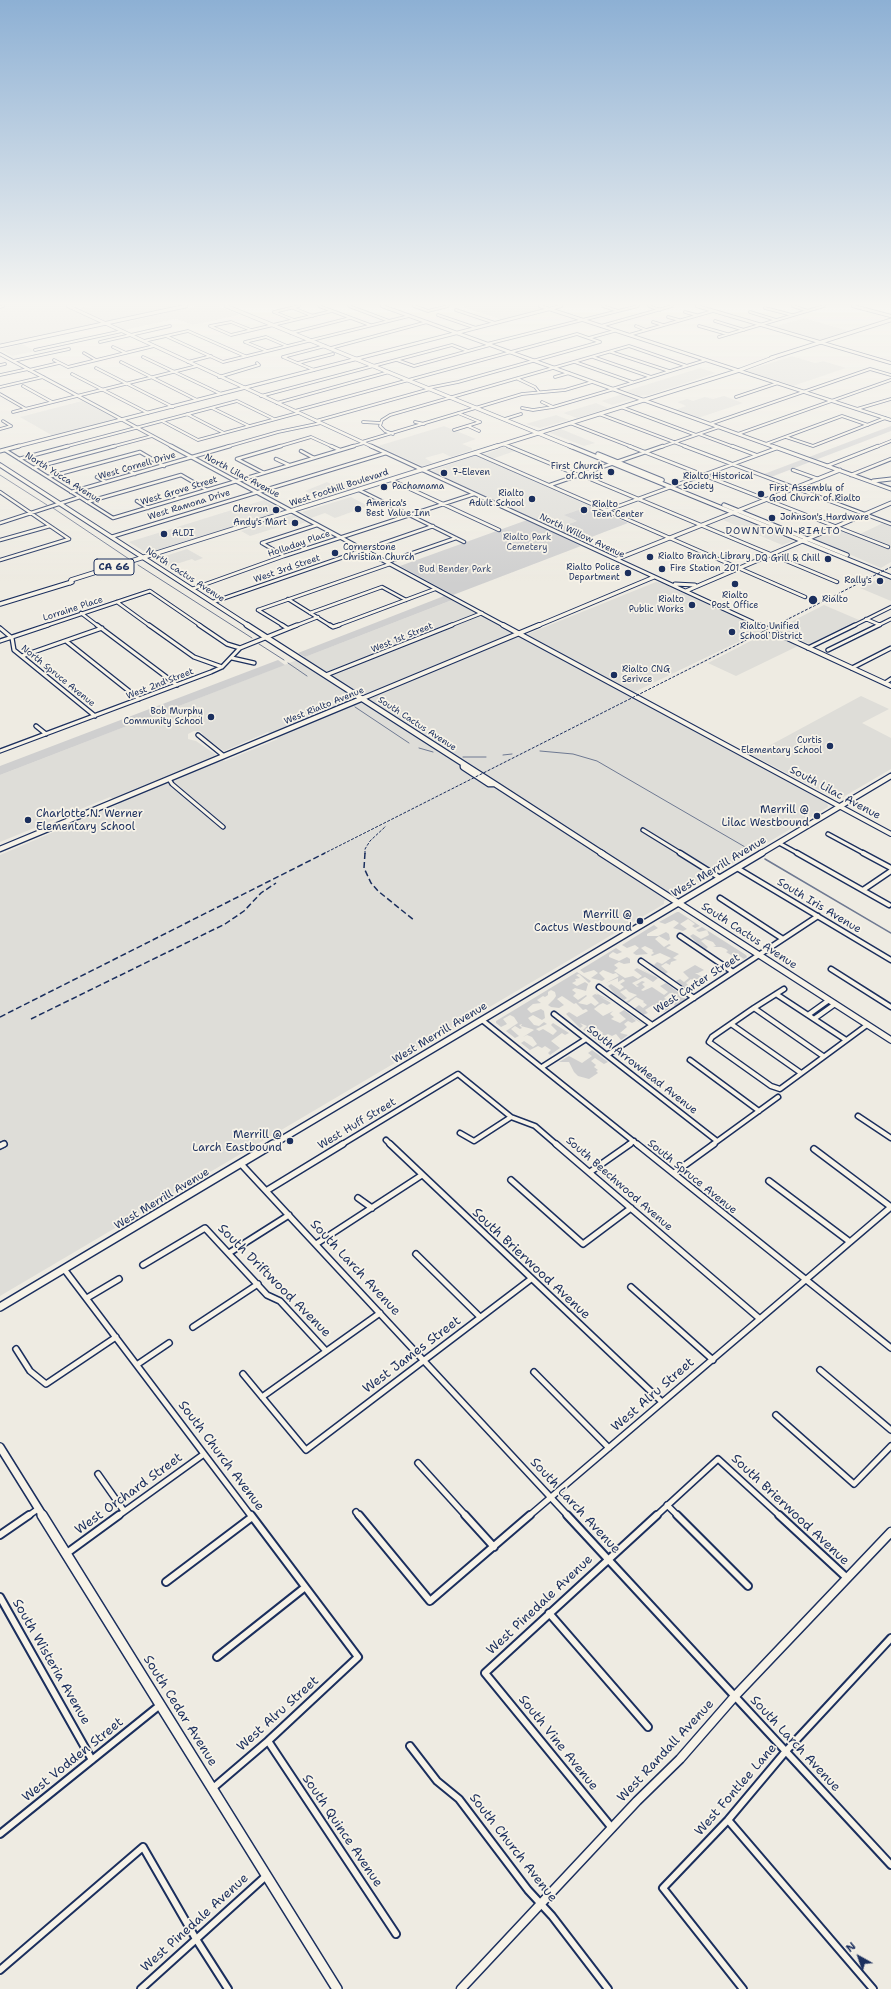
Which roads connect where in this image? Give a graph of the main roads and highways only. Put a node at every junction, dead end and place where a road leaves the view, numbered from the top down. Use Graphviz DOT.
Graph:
graph roads {
  1 [pos="456,399"];
  2 [pos="646,399"];
  3 [pos="538,433"];
  4 [pos="0,465"];
  5 [pos="144,558"];
  6 [pos="891,575"];
  7 [pos="0,604"];
  8 [pos="362,699"];
  9 [pos="891,776"];
  10 [pos="0,849"];
  11 [pos="678,903"];
  12 [pos="891,1040"];
  13 [pos="0,1307"];
  14 [pos="0,1447"];
  15 [pos="337,1989"];
  1 -- 3 [label="main road"];
  2 -- 3 [label="main road, West Foothill Boulevard"];
  3 -- 5 [label="main road, West Foothill Boulevard"];
  3 -- 6 [label="main road"];
  3 -- 6 [label="main road"];
  4 -- 5 [label="main road, North Cactus Avenue"];
  5 -- 7 [label="main road, West Foothill Boulevard / CA 66"];
  5 -- 8 [label="main road, North Cactus Avenue"];
  8 -- 10 [label="main road, West Rialto Avenue"];
  8 -- 11 [label="main road, South Cactus Avenue"];
  9 -- 11 [label="main road, West Merrill Avenue"];
  11 -- 12 [label="main road, South Cactus Avenue"];
  11 -- 13 [label="main road, West Merrill Avenue"];
  14 -- 15 [label="main road, South Cedar Avenue"];
}
